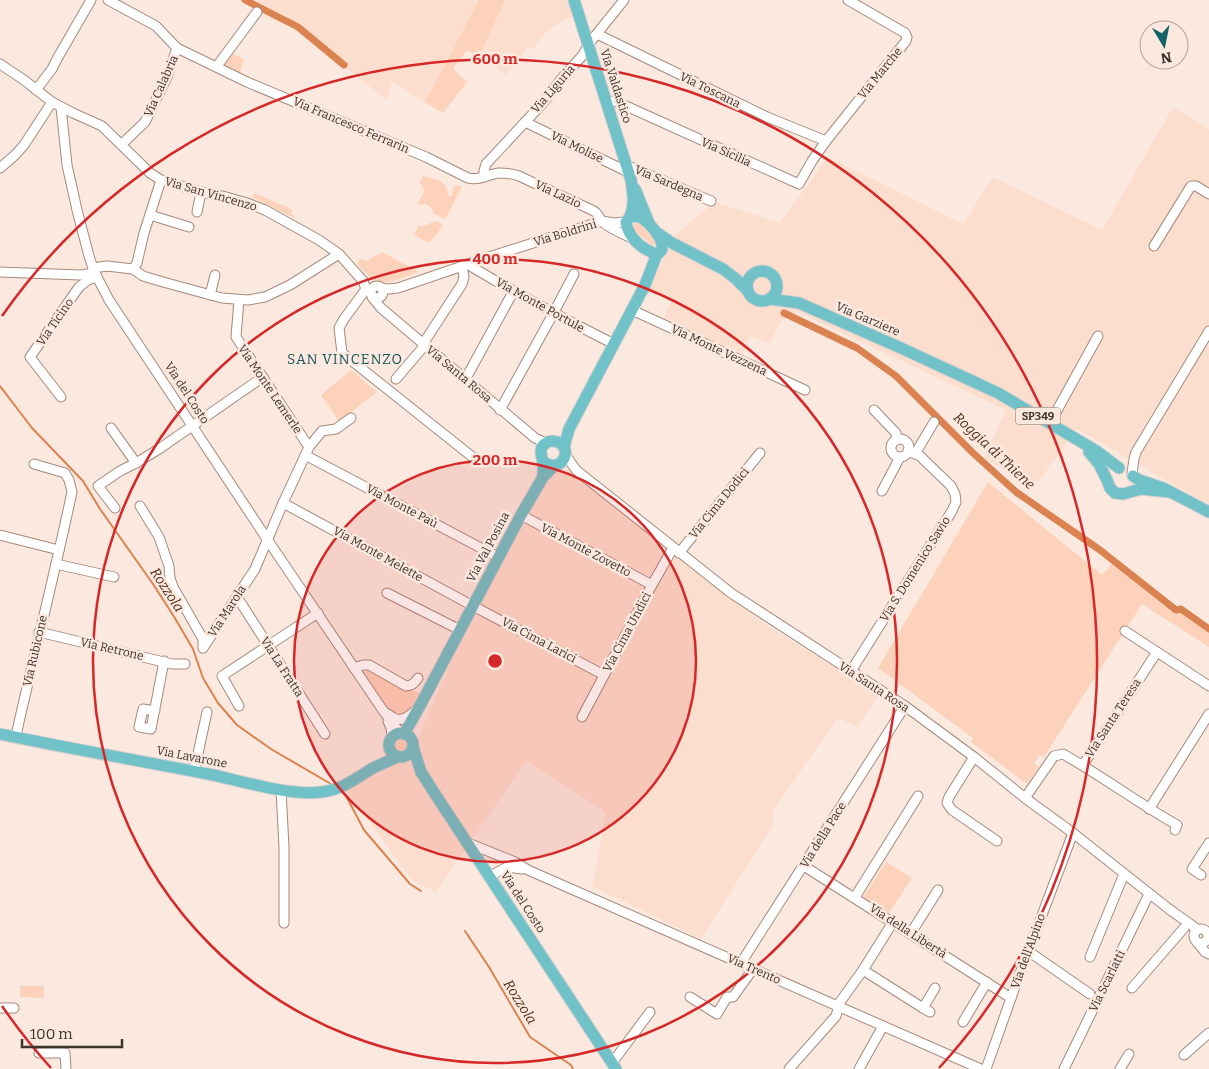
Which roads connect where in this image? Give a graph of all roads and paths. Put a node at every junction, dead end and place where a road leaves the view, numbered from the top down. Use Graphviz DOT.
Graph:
graph roads {
  1 [pos="91,0"];
  2 [pos="108,0"];
  3 [pos="574,0"];
  4 [pos="624,0"];
  5 [pos="848,0"];
  6 [pos="257,12"];
  7 [pos="597,34"];
  8 [pos="589,46"];
  9 [pos="178,48"];
  10 [pos="0,64"];
  11 [pos="217,66"];
  12 [pos="36,90"];
  13 [pos="52,102"];
  14 [pos="606,102"];
  15 [pos="61,107"];
  16 [pos="525,122"];
  17 [pos="826,141"];
  18 [pos="122,144"];
  19 [pos="0,168"];
  20 [pos="629,172"];
  21 [pos="484,177"];
  22 [pos="161,180"];
  23 [pos="201,192"];
  24 [pos="1209,194"];
  25 [pos="711,201"];
  26 [pos="197,212"];
  27 [pos="150,215"];
  28 [pos="600,217"];
  29 [pos="628,220"];
  30 [pos="189,228"];
  31 [pos="653,229"];
  32 [pos="632,238"];
  33 [pos="1154,246"];
  34 [pos="643,247"];
  35 [pos="659,253"];
  36 [pos="339,254"];
  37 [pos="692,254"];
  38 [pos="464,265"];
  39 [pos="133,269"];
  40 [pos="723,269"];
  41 [pos="0,272"];
  42 [pos="95,273"];
  43 [pos="574,274"];
  44 [pos="752,274"];
  45 [pos="215,275"];
  46 [pos="776,280"];
  47 [pos="373,290"];
  48 [pos="748,291"];
  49 [pos="513,292"];
  50 [pos="640,294"];
  51 [pos="210,295"];
  52 [pos="770,299"];
  53 [pos="239,300"];
  54 [pos="799,303"];
  55 [pos="632,310"];
  56 [pos="553,314"];
  57 [pos="1209,331"];
  58 [pos="1098,336"];
  59 [pos="614,344"];
  60 [pos="424,345"];
  61 [pos="262,377"];
  62 [pos="396,379"];
  63 [pos="466,380"];
  64 [pos="805,390"];
  65 [pos="61,397"];
  66 [pos="500,410"];
  67 [pos="874,410"];
  68 [pos="351,418"];
  69 [pos="934,422"];
  70 [pos="1050,423"];
  71 [pos="192,426"];
  72 [pos="111,428"];
  73 [pos="1078,439"];
  74 [pos="896,440"];
  75 [pos="552,449"];
  76 [pos="307,451"];
  77 [pos="911,452"];
  78 [pos="1136,452"];
  79 [pos="760,453"];
  80 [pos="900,457"];
  81 [pos="475,459"];
  82 [pos="136,463"];
  83 [pos="34,464"];
  84 [pos="556,465"];
  85 [pos="1120,468"];
  86 [pos="576,470"];
  87 [pos="1132,475"];
  88 [pos="543,477"];
  89 [pos="1107,480"];
  90 [pos="882,491"];
  91 [pos="1128,492"];
  92 [pos="1170,492"];
  93 [pos="283,502"];
  94 [pos="140,506"];
  95 [pos="115,508"];
  96 [pos="1209,512"];
  97 [pos="521,515"];
  98 [pos="0,535"];
  99 [pos="267,539"];
  100 [pos="59,550"];
  101 [pos="676,550"];
  102 [pos="498,557"];
  103 [pos="56,564"];
  104 [pos="114,577"];
  105 [pos="652,585"];
  106 [pos="387,593"];
  107 [pos="239,600"];
  108 [pos="473,606"];
  109 [pos="318,613"];
  110 [pos="460,630"];
  111 [pos="1126,631"];
  112 [pos="39,632"];
  113 [pos="268,646"];
  114 [pos="1157,652"];
  115 [pos="164,661"];
  116 [pos="185,664"];
  117 [pos="354,668"];
  118 [pos="851,671"];
  119 [pos="604,675"];
  120 [pos="418,678"];
  121 [pos="1209,686"];
  122 [pos="238,706"];
  123 [pos="905,706"];
  124 [pos="419,708"];
  125 [pos="154,711"];
  126 [pos="207,712"];
  127 [pos="384,712"];
  128 [pos="1209,714"];
  129 [pos="582,717"];
  130 [pos="0,734"];
  131 [pos="325,734"];
  132 [pos="17,738"];
  133 [pos="402,740"];
  134 [pos="400,757"];
  135 [pos="974,757"];
  136 [pos="1082,765"];
  137 [pos="374,768"];
  138 [pos="194,772"];
  139 [pos="422,772"];
  140 [pos="281,790"];
  141 [pos="918,796"];
  142 [pos="1025,798"];
  143 [pos="1149,809"];
  144 [pos="1175,830"];
  145 [pos="1072,833"];
  146 [pos="997,841"];
  147 [pos="468,843"];
  148 [pos="1209,843"];
  149 [pos="498,855"];
  150 [pos="483,866"];
  151 [pos="804,866"];
  152 [pos="528,870"];
  153 [pos="1124,874"];
  154 [pos="1201,875"];
  155 [pos="490,876"];
  156 [pos="938,890"];
  157 [pos="1149,894"];
  158 [pos="855,897"];
  159 [pos="1169,909"];
  160 [pos="893,922"];
  161 [pos="284,924"];
  162 [pos="1184,928"];
  163 [pos="911,933"];
  164 [pos="1207,933"];
  165 [pos="1195,940"];
  166 [pos="1028,951"];
  167 [pos="1209,954"];
  168 [pos="1090,956"];
  169 [pos="741,963"];
  170 [pos="753,969"];
  171 [pos="863,970"];
  172 [pos="987,982"];
  173 [pos="935,988"];
  174 [pos="1132,988"];
  175 [pos="1090,994"];
  176 [pos="690,997"];
  177 [pos="1011,998"];
  178 [pos="840,1007"];
  179 [pos="0,1008"];
  180 [pos="14,1008"];
  181 [pos="650,1012"];
  182 [pos="963,1022"];
  183 [pos="883,1026"];
  184 [pos="1209,1033"];
  185 [pos="39,1053"];
  186 [pos="1129,1054"];
  187 [pos="1184,1055"];
  188 [pos="614,1066"];
  189 [pos="66,1069"];
  190 [pos="790,1069"];
  191 [pos="859,1069"];
  192 [pos="981,1069"];
  193 [pos="986,1069"];
  194 [pos="1064,1069"];
  195 [pos="1120,1069"];
  1 -- 12 [label="street"];
  2 -- 9 [label="street, Via Francesco Ferrarin"];
  3 -- 8 [label="main road, Via Valdastico"];
  4 -- 7 [label="street, Via Liguria"];
  5 -- 17 [label="street, Via Marche"];
  6 -- 11 [label="street"];
  7 -- 8 [label="street, Via Liguria"];
  7 -- 17 [label="street, Via Toscana"];
  8 -- 14 [label="main road, Via Valdastico"];
  8 -- 16 [label="street, Via Liguria"];
  9 -- 11 [label="street, Via Francesco Ferrarin"];
  9 -- 18 [label="street, Via Calabria"];
  10 -- 12 [label="street, Via San Vincenzo"];
  11 -- 21 [label="street, Via Francesco Ferrarin"];
  12 -- 13 [label="street, Via San Vincenzo"];
  13 -- 15 [label="street, Via San Vincenzo"];
  13 -- 19 [label="street"];
  14 -- 17 [label="street, Via Sicilia"];
  14 -- 20 [label="main road, Via Valdastico"];
  15 -- 18 [label="street, Via San Vincenzo"];
  15 -- 42 [label="street, Via del Costo"];
  16 -- 20 [label="street, Via Molise"];
  16 -- 21 [label="street, Via Liguria"];
  18 -- 22 [label="street, Via San Vincenzo"];
  20 -- 25 [label="street, Via Sardegna"];
  20 -- 29 [label="main road, Via Valdastico"];
  20 -- 31 [label="main road, Via Valdastico"];
  21 -- 28 [label="street, Via Lazio"];
  22 -- 23 [label="street, Via San Vincenzo"];
  22 -- 27 [label="street"];
  23 -- 26 [label="street"];
  23 -- 36 [label="street, Via San Vincenzo"];
  24 -- 33 [label="street"];
  27 -- 30 [label="street"];
  27 -- 39 [label="street"];
  28 -- 29 [label="street, Via Lazio"];
  28 -- 32 [label="street, Via Boldrini"];
  28 -- 38 [label="street, Via Boldrini"];
  29 -- 31 [label="main road, Via Garziere"];
  29 -- 32 [label="main road"];
  31 -- 35 [label="main road, Via Valdastico"];
  31 -- 37 [label="main road, Via Garziere"];
  32 -- 34 [label="main road"];
  34 -- 35 [label="main road"];
  34 -- 50 [label="main road, Via Val Posina"];
  35 -- 37 [label="main road, Via Garziere"];
  35 -- 50 [label="main road, Via Val Posina"];
  36 -- 47 [label="street, Via San Vincenzo"];
  36 -- 53 [label="street"];
  37 -- 40 [label="main road, Via Garziere"];
  38 -- 47 [label="street, Via Boldrini"];
  38 -- 49 [label="street, Via Monte Portule"];
  38 -- 60 [label="street"];
  39 -- 42 [label="street"];
  39 -- 51 [label="street"];
  40 -- 44 [label="main road, Via Garziere"];
  40 -- 48 [label="main road, Via Garziere"];
  41 -- 42 [label="street"];
  42 -- 65 [label="street, Via Ticino"];
  42 -- 71 [label="street, Via del Costo"];
  43 -- 56 [label="street"];
  44 -- 46 [label="main road, Via Garziere"];
  44 -- 48 [label="main road"];
  45 -- 51 [label="street"];
  46 -- 52 [label="main road"];
  46 -- 54 [label="main road, Via Garziere"];
  47 -- 60 [label="street, Via Santa Rosa"];
  47 -- 81 [label="street"];
  48 -- 52 [label="main road, Via Garziere"];
  49 -- 56 [label="street, Via Monte Portule"];
  49 -- 63 [label="street"];
  50 -- 55 [label="main road, Via Val Posina"];
  51 -- 53 [label="street"];
  52 -- 54 [label="main road, Via Garziere"];
  53 -- 61 [label="street, Via Monte Lemerle"];
  54 -- 70 [label="main road, Via Garziere / SP349"];
  55 -- 59 [label="main road, Via Val Posina"];
  55 -- 64 [label="street, Via Monte Vezzena"];
  56 -- 59 [label="street, Via Monte Portule"];
  56 -- 66 [label="street"];
  57 -- 78 [label="street"];
  58 -- 70 [label="street"];
  59 -- 75 [label="main road, Via Val Posina"];
  60 -- 62 [label="street"];
  60 -- 63 [label="street, Via Santa Rosa"];
  61 -- 71 [label="street"];
  61 -- 76 [label="street, Via Monte Lemerle"];
  63 -- 66 [label="street, Via Santa Rosa"];
  66 -- 75 [label="street, Via Santa Rosa"];
  67 -- 74 [label="street"];
  68 -- 76 [label="street"];
  69 -- 77 [label="street"];
  70 -- 73 [label="main road, SP349"];
  71 -- 82 [label="street"];
  71 -- 99 [label="street, Via del Costo"];
  72 -- 82 [label="street"];
  73 -- 85 [label="main road, SP349"];
  73 -- 89 [label="main road, SP349"];
  74 -- 77 [label="street"];
  74 -- 80 [label="street"];
  75 -- 84 [label="main road, Via Val Posina"];
  75 -- 84 [label="main road"];
  75 -- 86 [label="street, Via Santa Rosa"];
  75 -- 88 [label="main road, Via Val Posina"];
  76 -- 93 [label="street"];
  76 -- 102 [label="street, Via Monte Paù"];
  77 -- 80 [label="street"];
  77 -- 118 [label="street, Via S. Domenico Savio"];
  78 -- 85 [label="street"];
  78 -- 87 [label="street"];
  79 -- 101 [label="street, Via Cima Dodici"];
  80 -- 90 [label="street"];
  82 -- 95 [label="street"];
  83 -- 100 [label="street, Via Rubicone"];
  84 -- 86 [label="street, Via Santa Rosa"];
  84 -- 88 [label="main road, Via Val Posina"];
  85 -- 87 [label="main road"];
  85 -- 89 [label="main road"];
  86 -- 101 [label="street, Via Santa Rosa"];
  87 -- 91 [label="main road"];
  87 -- 92 [label="main road"];
  88 -- 97 [label="main road, Via Val Posina"];
  89 -- 91 [label="main road"];
  91 -- 92 [label="main road"];
  92 -- 96 [label="main road"];
  93 -- 99 [label="street"];
  93 -- 108 [label="street, Via Monte Melette"];
  94 -- 99 [label="street, Via Marola"];
  97 -- 102 [label="main road, Via Val Posina"];
  97 -- 105 [label="street, Via Monte Zovetto"];
  98 -- 100 [label="street"];
  99 -- 109 [label="street, Via del Costo"];
  100 -- 103 [label="street, Via Rubicone"];
  101 -- 105 [label="street, Via Cima Undici"];
  101 -- 118 [label="street, Via Santa Rosa"];
  102 -- 108 [label="main road, Via Val Posina"];
  103 -- 104 [label="street"];
  103 -- 112 [label="street, Via Rubicone"];
  105 -- 119 [label="street, Via Cima Undici"];
  106 -- 110 [label="street"];
  107 -- 113 [label="street, Via La Fratta"];
  108 -- 110 [label="main road, Via Val Posina"];
  108 -- 119 [label="street, Via Cima Larici"];
  109 -- 113 [label="street"];
  109 -- 117 [label="street, Via del Costo"];
  110 -- 124 [label="main road, Via Val Posina"];
  111 -- 114 [label="street"];
  112 -- 115 [label="street, Via Retrone"];
  112 -- 132 [label="street, Via Rubicone"];
  113 -- 122 [label="street"];
  113 -- 131 [label="street, Via La Fratta"];
  114 -- 121 [label="street"];
  114 -- 136 [label="street, Via Santa Teresa"];
  115 -- 116 [label="street, Via Retrone"];
  115 -- 125 [label="street"];
  117 -- 120 [label="street"];
  117 -- 127 [label="street, Via del Costo"];
  118 -- 123 [label="street, Via Santa Rosa"];
  119 -- 129 [label="street, Via Cima Undici"];
  123 -- 135 [label="street, Via Santa Rosa"];
  123 -- 151 [label="street, Via della Pace"];
  124 -- 127 [label="street"];
  124 -- 133 [label="main road, Via Val Posina"];
  126 -- 138 [label="street"];
  127 -- 133 [label="street, Via del Costo"];
  128 -- 143 [label="street"];
  130 -- 132 [label="main road, Via Lavarone"];
  132 -- 138 [label="main road, Via Lavarone"];
  133 -- 134 [label="main road"];
  133 -- 134 [label="main road"];
  133 -- 137 [label="main road, Via Lavarone"];
  133 -- 139 [label="main road, Via del Costo"];
  134 -- 137 [label="main road, Via Lavarone"];
  134 -- 139 [label="main road"];
  135 -- 142 [label="street, Via Santa Rosa"];
  135 -- 146 [label="street"];
  136 -- 142 [label="street, Via Santa Teresa"];
  136 -- 143 [label="street"];
  137 -- 140 [label="main road, Via Lavarone"];
  138 -- 140 [label="main road, Via Lavarone"];
  139 -- 147 [label="main road, Via del Costo"];
  140 -- 161 [label="street"];
  141 -- 158 [label="street"];
  142 -- 145 [label="street, Via Santa Rosa"];
  143 -- 144 [label="street"];
  145 -- 153 [label="street, Via Santa Rosa"];
  145 -- 166 [label="street, Via dell'Alpino"];
  147 -- 149 [label="street, Via Trento"];
  147 -- 150 [label="main road, Via del Costo"];
  148 -- 154 [label="street"];
  149 -- 150 [label="street"];
  149 -- 152 [label="street, Via Trento"];
  150 -- 155 [label="main road, Via del Costo"];
  151 -- 158 [label="street, Via della Libertà"];
  151 -- 169 [label="street, Via della Pace"];
  152 -- 155 [label="street, Via Trento"];
  152 -- 169 [label="street, Via Trento"];
  153 -- 157 [label="street, Via Santa Rosa"];
  153 -- 168 [label="street"];
  155 -- 188 [label="main road, Via del Costo"];
  156 -- 163 [label="street"];
  157 -- 159 [label="street, Via Santa Rosa"];
  157 -- 194 [label="street, Via Scarlatti"];
  158 -- 160 [label="street, Via della Libertà"];
  159 -- 162 [label="street, Via Santa Rosa"];
  159 -- 164 [label="street, Via Santa Rosa"];
  160 -- 163 [label="street, Via della Libertà"];
  160 -- 171 [label="street"];
  162 -- 165 [label="street, Via Santa Rosa"];
  162 -- 174 [label="street"];
  163 -- 172 [label="street, Via della Libertà"];
  164 -- 165 [label="street"];
  164 -- 165 [label="street"];
  165 -- 167 [label="street, Via Santa Rosa"];
  166 -- 175 [label="street"];
  166 -- 177 [label="street, Via dell'Alpino"];
  169 -- 170 [label="street, Via Trento"];
  170 -- 176 [label="street"];
  170 -- 178 [label="street, Via Trento"];
  171 -- 173 [label="street"];
  171 -- 178 [label="street"];
  172 -- 177 [label="street, Via della Libertà"];
  172 -- 182 [label="street"];
  177 -- 193 [label="street, Via dell'Alpino"];
  178 -- 183 [label="street, Via Trento"];
  178 -- 190 [label="street"];
  179 -- 180 [label="street"];
  181 -- 188 [label="street"];
  183 -- 191 [label="street"];
  183 -- 192 [label="street, Via Trento"];
  184 -- 187 [label="street"];
  185 -- 189 [label="street"];
  186 -- 195 [label="street"];
}
